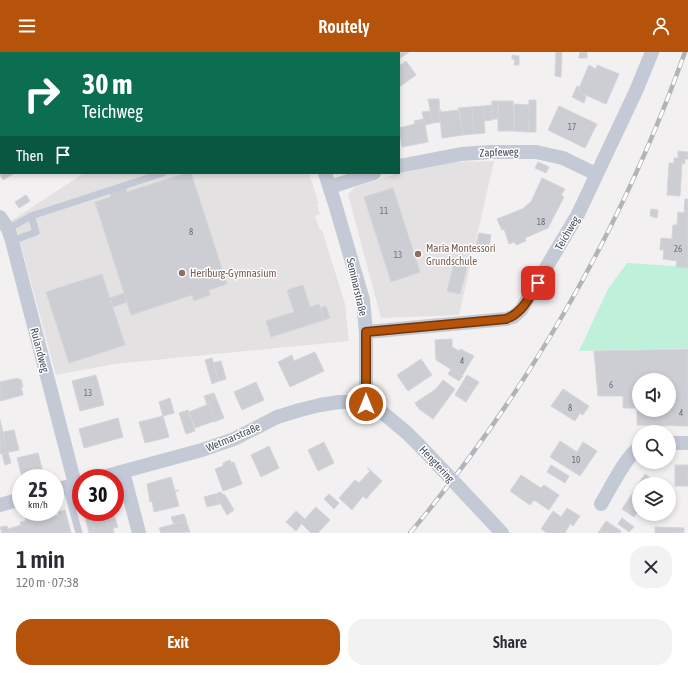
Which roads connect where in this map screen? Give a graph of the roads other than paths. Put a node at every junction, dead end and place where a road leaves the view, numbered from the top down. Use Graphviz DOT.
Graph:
graph roads {
  1 [pos="652,52"];
  2 [pos="400,166"];
  3 [pos="160,174"];
  4 [pos="325,174"];
  5 [pos="371,174"];
  6 [pos="596,174"];
  7 [pos="330,187"];
  8 [pos="31,216"];
  9 [pos="0,217"];
  10 [pos="10,235"];
  11 [pos="366,332"];
  12 [pos="366,404"];
  13 [pos="676,443"];
  14 [pos="688,443"];
  15 [pos="632,455"];
  16 [pos="124,472"];
  17 [pos="124,476"];
  18 [pos="69,486"];
  19 [pos="12,502"];
  20 [pos="601,504"];
  21 [pos="0,505"];
  22 [pos="79,533"];
  23 [pos="139,533"];
  24 [pos="502,533"];
  1 -- 6 [label="street, Teichweg"];
  2 -- 6 [label="street, Zapfeweg"];
  3 -- 8 [label="lane"];
  4 -- 7 [label="street, Seminarstraße"];
  5 -- 7 [label="street"];
  6 -- 11 [label="street, Teichweg"];
  7 -- 11 [label="street, Seminarstraße"];
  8 -- 10 [label="lane"];
  8 -- 10 [label="lane"];
  9 -- 10 [label="street, Rulandweg"];
  10 -- 18 [label="street, Rulandweg"];
  11 -- 12 [label="street, Seminarstraße"];
  12 -- 16 [label="street, Wetmarstraße"];
  12 -- 24 [label="street, Hengtering, bridge"];
  13 -- 14 [label="street"];
  15 -- 20 [label="street"];
  17 -- 23 [label="street"];
  18 -- 22 [label="lane"];
  19 -- 21 [label="street"];
}
